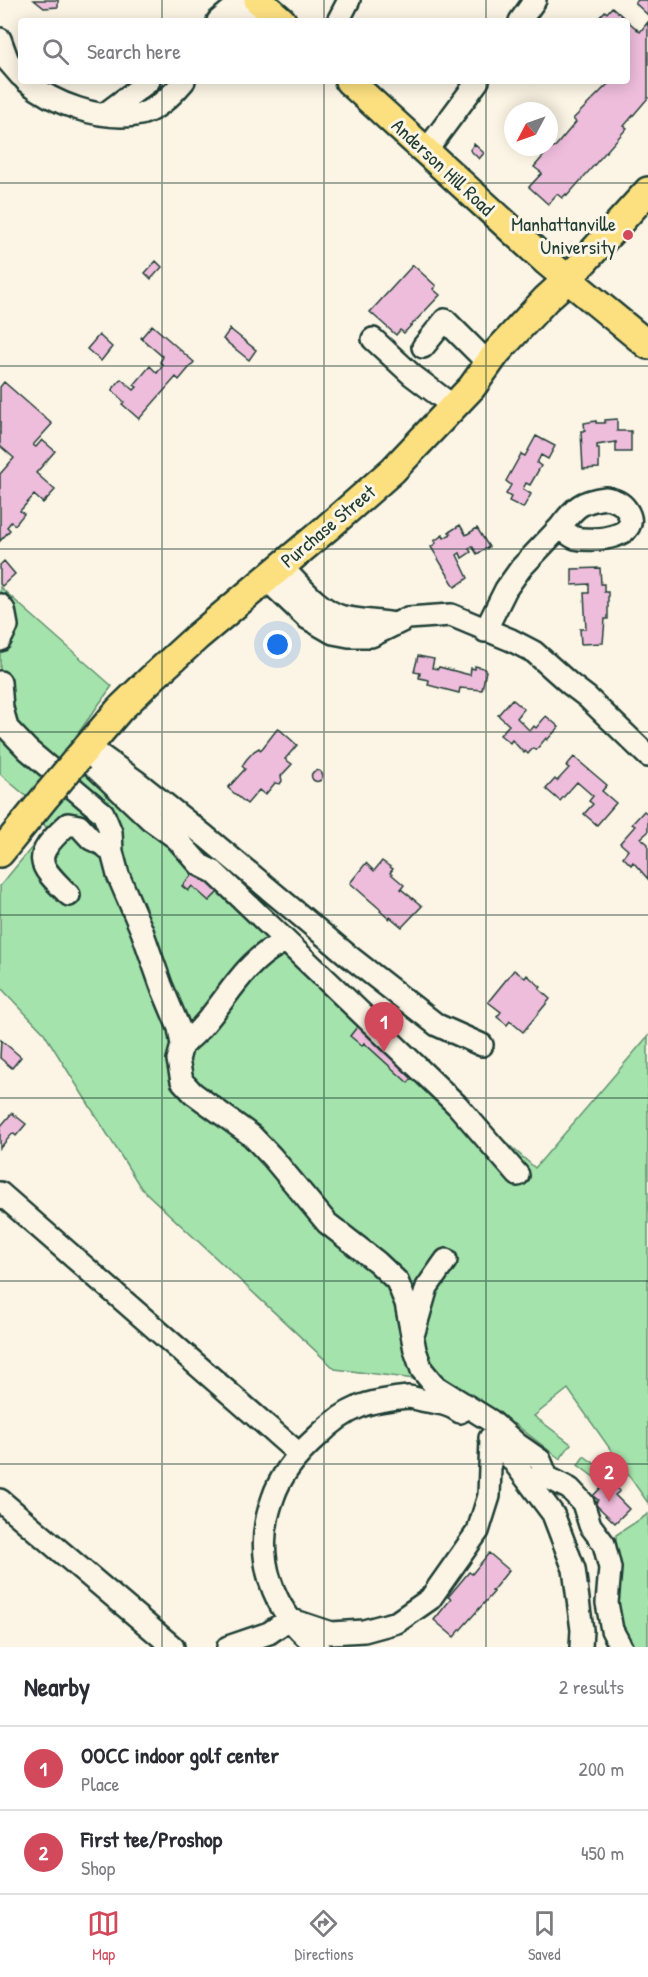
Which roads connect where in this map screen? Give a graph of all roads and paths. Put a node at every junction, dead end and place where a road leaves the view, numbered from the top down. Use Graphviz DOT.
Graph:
graph roads {
  1 [pos="249,0"];
  2 [pos="256,0"];
  3 [pos="349,0"];
  4 [pos="535,0"];
  5 [pos="222,18"];
  6 [pos="249,18"];
  7 [pos="278,18"];
  8 [pos="340,18"];
  9 [pos="522,18"];
  10 [pos="0,39"];
  11 [pos="18,73"];
  12 [pos="30,84"];
  13 [pos="145,84"];
  14 [pos="181,84"];
  15 [pos="352,84"];
  16 [pos="476,84"];
  17 [pos="105,114"];
  18 [pos="426,151"];
  19 [pos="648,191"];
  20 [pos="568,279"];
  21 [pos="373,339"];
  22 [pos="648,345"];
  23 [pos="423,347"];
  24 [pos="489,364"];
  25 [pos="453,406"];
  26 [pos="560,527"];
  27 [pos="274,572"];
  28 [pos="0,605"];
  29 [pos="485,631"];
  30 [pos="0,640"];
  31 [pos="0,682"];
  32 [pos="8,733"];
  33 [pos="83,753"];
  34 [pos="648,756"];
  35 [pos="112,852"];
  36 [pos="0,853"];
  37 [pos="69,895"];
  38 [pos="278,945"];
  39 [pos="482,1045"];
  40 [pos="182,1046"];
  41 [pos="519,1175"];
  42 [pos="0,1193"];
  43 [pos="446,1260"];
  44 [pos="413,1338"];
  45 [pos="491,1438"];
  46 [pos="299,1454"];
  47 [pos="0,1500"];
  48 [pos="289,1619"];
  49 [pos="173,1647"];
  50 [pos="228,1647"];
  51 [pos="319,1647"];
  52 [pos="581,1647"];
  53 [pos="621,1647"];
  1 -- 5 [label="street"];
  2 -- 6 [label="street"];
  2 -- 7 [label="main road"];
  3 -- 8 [label="street"];
  4 -- 9 [label="street"];
  10 -- 11 [label="street"];
  12 -- 17 [label="street"];
  13 -- 17 [label="street"];
  14 -- 17 [label="street"];
  15 -- 18 [label="main road, Anderson Hill Road"];
  16 -- 18 [label="street"];
  18 -- 20 [label="main road, Anderson Hill Road"];
  19 -- 20 [label="main road, Purchase Street"];
  20 -- 22 [label="main road, Anderson Hill Road"];
  20 -- 24 [label="main road, Purchase Street"];
  21 -- 25 [label="street"];
  23 -- 24 [label="street"];
  24 -- 25 [label="main road, Purchase Street"];
  25 -- 27 [label="main road, Purchase Street"];
  26 -- 29 [label="street"];
  27 -- 29 [label="street"];
  27 -- 33 [label="main road, Purchase Street"];
  28 -- 30 [label="street"];
  29 -- 34 [label="street"];
  31 -- 32 [label="street"];
  32 -- 35 [label="street"];
  33 -- 36 [label="main road, Purchase Street, bridge"];
  33 -- 39 [label="street"];
  33 -- 41 [label="street"];
  35 -- 37 [label="street"];
  35 -- 40 [label="street"];
  38 -- 40 [label="street"];
  40 -- 44 [label="street"];
  42 -- 46 [label="street"];
  43 -- 44 [label="street"];
  44 -- 53 [label="street"];
  45 -- 46 [label="street"];
  45 -- 48 [label="street"];
  45 -- 52 [label="street"];
  46 -- 48 [label="street"];
  47 -- 49 [label="street"];
  48 -- 50 [label="street"];
  48 -- 51 [label="street"];
}
